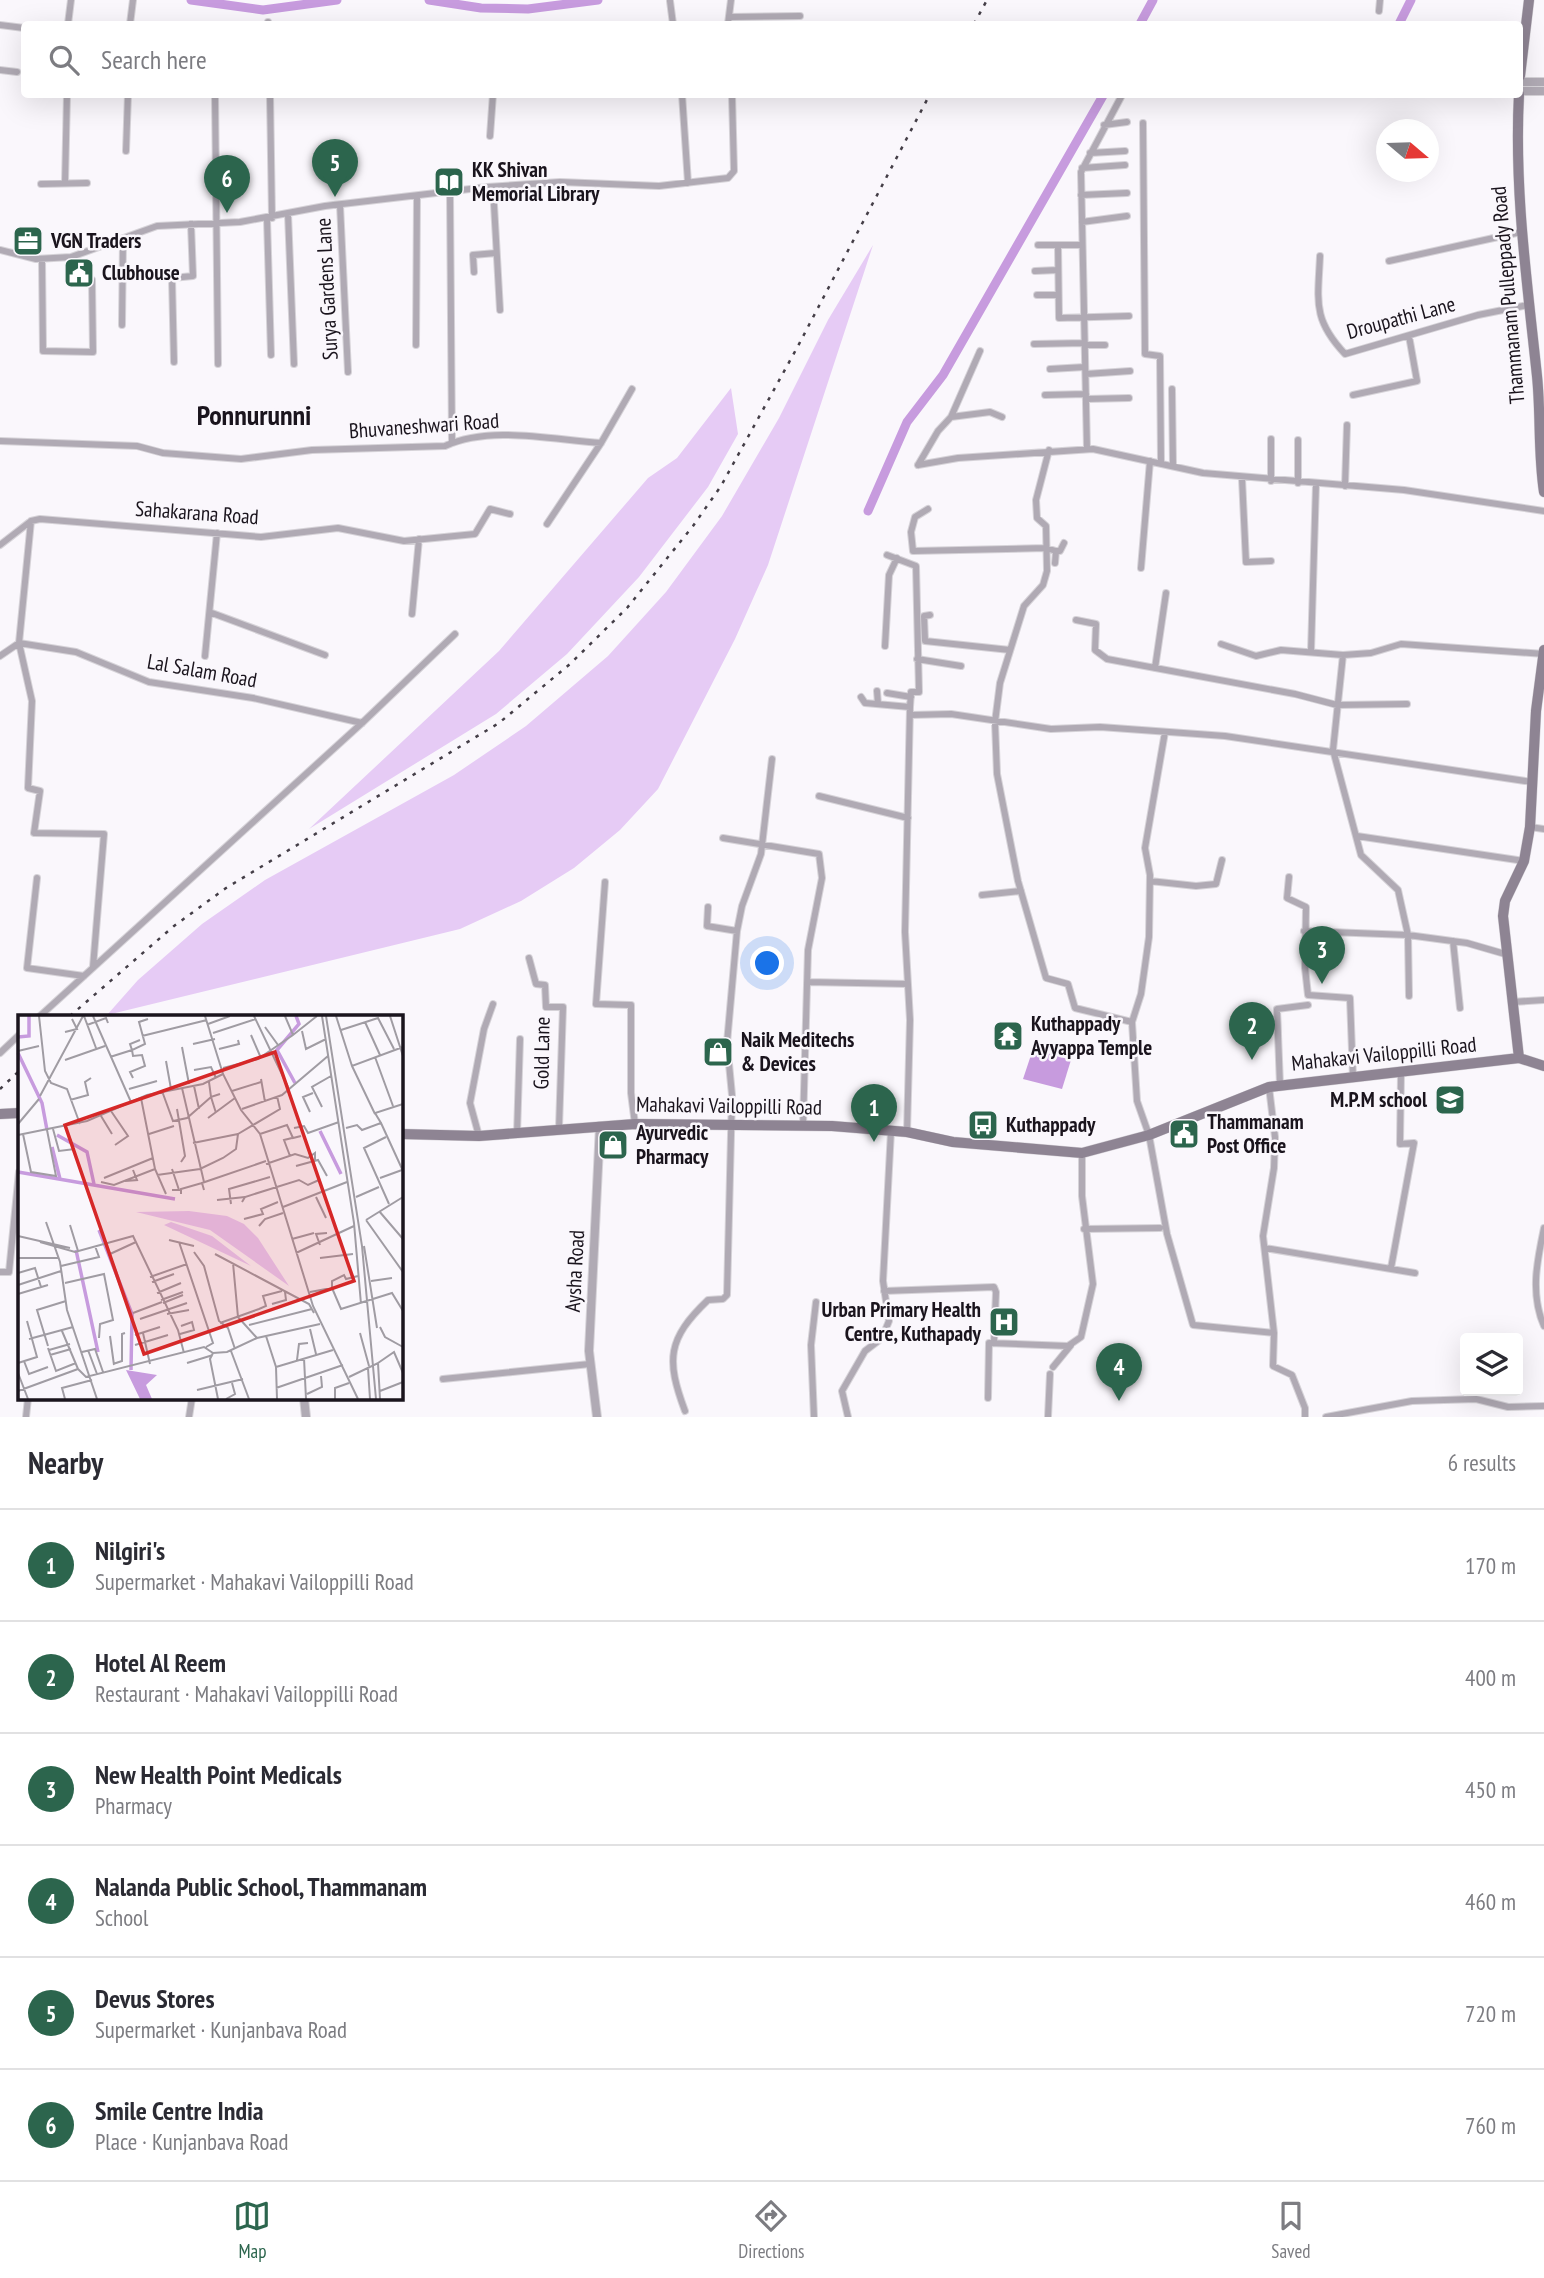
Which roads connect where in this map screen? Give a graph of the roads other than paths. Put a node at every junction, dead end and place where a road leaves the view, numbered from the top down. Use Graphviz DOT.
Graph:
graph roads {
  1 [pos="71,0"];
  2 [pos="133,0"];
  3 [pos="1380,0"];
  4 [pos="1529,0"];
  5 [pos="670,1"];
  6 [pos="731,2"];
  7 [pos="1379,11"];
  8 [pos="800,16"];
  9 [pos="68,21"];
  10 [pos="130,21"];
  11 [pos="673,21"];
  12 [pos="728,21"];
  13 [pos="0,25"];
  14 [pos="21,27"];
  15 [pos="1523,51"];
  16 [pos="0,70"];
  17 [pos="17,72"];
  18 [pos="1523,82"];
  19 [pos="1544,82"];
  20 [pos="1544,91"];
  21 [pos="1523,93"];
  22 [pos="67,98"];
  23 [pos="128,98"];
  24 [pos="215,98"];
  25 [pos="270,98"];
  26 [pos="493,98"];
  27 [pos="682,98"];
  28 [pos="732,98"];
  29 [pos="1120,98"];
  30 [pos="1519,98"];
  31 [pos="1128,122"];
  32 [pos="1143,123"];
  33 [pos="1104,125"];
  34 [pos="490,136"];
  35 [pos="126,151"];
  36 [pos="1125,151"];
  37 [pos="1090,153"];
  38 [pos="1125,165"];
  39 [pos="1082,168"];
  40 [pos="65,183"];
  41 [pos="87,183"];
  42 [pos="688,183"];
  43 [pos="41,184"];
  44 [pos="494,187"];
  45 [pos="1127,192"];
  46 [pos="450,193"];
  47 [pos="1081,195"];
  48 [pos="417,196"];
  49 [pos="340,205"];
  50 [pos="288,214"];
  51 [pos="1127,216"];
  52 [pos="270,218"];
  53 [pos="1082,222"];
  54 [pos="216,223"];
  55 [pos="191,224"];
  56 [pos="1521,232"];
  57 [pos="123,239"];
  58 [pos="1038,245"];
  59 [pos="1058,245"];
  60 [pos="1082,245"];
  61 [pos="0,250"];
  62 [pos="496,254"];
  63 [pos="1320,256"];
  64 [pos="42,259"];
  65 [pos="1389,261"];
  66 [pos="1058,270"];
  67 [pos="1035,271"];
  68 [pos="474,272"];
  69 [pos="92,279"];
  70 [pos="1037,295"];
  71 [pos="1058,295"];
  72 [pos="1528,305"];
  73 [pos="500,310"];
  74 [pos="1129,316"];
  75 [pos="1084,320"];
  76 [pos="122,325"];
  77 [pos="1409,337"];
  78 [pos="1034,344"];
  79 [pos="1085,344"];
  80 [pos="416,345"];
  81 [pos="1105,345"];
  82 [pos="980,351"];
  83 [pos="271,355"];
  84 [pos="174,362"];
  85 [pos="218,364"];
  86 [pos="294,364"];
  87 [pos="1051,369"];
  88 [pos="1085,371"];
  89 [pos="1130,371"];
  90 [pos="348,372"];
  91 [pos="1541,379"];
  92 [pos="632,389"];
  93 [pos="1172,389"];
  94 [pos="1045,395"];
  95 [pos="1353,395"];
  96 [pos="1086,396"];
  97 [pos="1129,398"];
  98 [pos="951,417"];
  99 [pos="1002,417"];
  100 [pos="1347,425"];
  101 [pos="1271,439"];
  102 [pos="1298,440"];
  103 [pos="0,441"];
  104 [pos="452,443"];
  105 [pos="601,443"];
  106 [pos="1541,443"];
  107 [pos="1087,449"];
  108 [pos="1049,450"];
  109 [pos="1150,461"];
  110 [pos="1161,463"];
  111 [pos="1173,466"];
  112 [pos="1242,478"];
  113 [pos="1271,481"];
  114 [pos="1298,483"];
  115 [pos="1317,484"];
  116 [pos="1345,486"];
  117 [pos="1544,492"];
  118 [pos="928,509"];
  119 [pos="1544,512"];
  120 [pos="510,514"];
  121 [pos="31,522"];
  122 [pos="547,524"];
  123 [pos="217,534"];
  124 [pos="419,539"];
  125 [pos="1065,543"];
  126 [pos="0,545"];
  127 [pos="1046,548"];
  128 [pos="913,551"];
  129 [pos="1056,551"];
  130 [pos="887,555"];
  131 [pos="897,558"];
  132 [pos="1271,561"];
  133 [pos="907,562"];
  134 [pos="1055,563"];
  135 [pos="1141,568"];
  136 [pos="1166,593"];
  137 [pos="212,612"];
  138 [pos="412,614"];
  139 [pos="930,615"];
  140 [pos="1076,620"];
  141 [pos="455,634"];
  142 [pos="916,640"];
  143 [pos="925,641"];
  144 [pos="19,643"];
  145 [pos="1220,644"];
  146 [pos="885,646"];
  147 [pos="1010,650"];
  148 [pos="1311,652"];
  149 [pos="1544,652"];
  150 [pos="325,655"];
  151 [pos="1343,655"];
  152 [pos="0,656"];
  153 [pos="205,656"];
  154 [pos="917,659"];
  155 [pos="961,666"];
  156 [pos="1154,668"];
  157 [pos="877,691"];
  158 [pos="887,693"];
  159 [pos="861,697"];
  160 [pos="911,697"];
  161 [pos="878,704"];
  162 [pos="1337,705"];
  163 [pos="1408,705"];
  164 [pos="910,711"];
  165 [pos="1540,711"];
  166 [pos="995,722"];
  167 [pos="362,723"];
  168 [pos="1165,732"];
  169 [pos="1333,750"];
  170 [pos="772,759"];
  171 [pos="1532,782"];
  172 [pos="819,796"];
  173 [pos="908,818"];
  174 [pos="1530,827"];
  175 [pos="1544,829"];
  176 [pos="1357,836"];
  177 [pos="723,838"];
  178 [pos="763,844"];
  179 [pos="1222,860"];
  180 [pos="1524,861"];
  181 [pos="1289,877"];
  182 [pos="37,878"];
  183 [pos="1150,881"];
  184 [pos="605,882"];
  185 [pos="1021,891"];
  186 [pos="982,895"];
  187 [pos="708,907"];
  188 [pos="737,931"];
  189 [pos="1304,932"];
  190 [pos="1408,935"];
  191 [pos="1453,941"];
  192 [pos="1505,954"];
  193 [pos="528,958"];
  194 [pos="93,967"];
  195 [pos="84,976"];
  196 [pos="807,982"];
  197 [pos="908,984"];
  198 [pos="1409,996"];
  199 [pos="1544,1000"];
  200 [pos="1512,1002"];
  201 [pos="493,1004"];
  202 [pos="1308,1005"];
  203 [pos="1460,1008"];
  204 [pos="41,1015"];
  205 [pos="1132,1022"];
  206 [pos="18,1036"];
  207 [pos="520,1039"];
  208 [pos="0,1053"];
  209 [pos="1519,1058"];
  210 [pos="1544,1066"];
  211 [pos="1401,1073"];
  212 [pos="1353,1077"];
  213 [pos="1274,1086"];
  214 [pos="18,1113"];
  215 [pos="0,1114"];
  216 [pos="635,1124"];
  217 [pos="600,1126"];
  218 [pos="803,1126"];
  219 [pos="731,1127"];
  220 [pos="559,1128"];
  221 [pos="891,1131"];
  222 [pos="907,1132"];
  223 [pos="402,1134"];
  224 [pos="517,1135"];
  225 [pos="1149,1135"];
  226 [pos="479,1136"];
  227 [pos="1082,1153"];
  228 [pos="18,1181"];
  229 [pos="1160,1228"];
  230 [pos="1544,1228"];
  231 [pos="1084,1229"];
  232 [pos="1265,1248"];
  233 [pos="1391,1268"];
  234 [pos="0,1272"];
  235 [pos="9,1272"];
  236 [pos="1415,1273"];
  237 [pos="18,1275"];
  238 [pos="884,1291"];
  239 [pos="816,1303"];
  240 [pos="1542,1315"];
  241 [pos="1544,1326"];
  242 [pos="1274,1334"];
  243 [pos="994,1342"];
  244 [pos="1071,1345"];
  245 [pos="590,1364"];
  246 [pos="443,1379"];
  247 [pos="988,1398"];
  248 [pos="193,1400"];
  249 [pos="1544,1406"];
  250 [pos="685,1411"];
  251 [pos="188,1417"];
  252 [pos="597,1417"];
  253 [pos="814,1417"];
  254 [pos="848,1417"];
  255 [pos="1048,1417"];
  256 [pos="1305,1417"];
  257 [pos="1326,1417"];
  1 -- 9 [label="street"];
  2 -- 10 [label="street"];
  3 -- 7 [label="street"];
  4 -- 15 [label="main road"];
  5 -- 11 [label="street"];
  6 -- 12 [label="street"];
  8 -- 12 [label="street"];
  13 -- 14 [label="street"];
  16 -- 17 [label="street"];
  18 -- 19 [label="street"];
  20 -- 21 [label="street"];
  22 -- 40 [label="street"];
  23 -- 35 [label="street"];
  24 -- 54 [label="street"];
  25 -- 52 [label="street"];
  26 -- 34 [label="street"];
  27 -- 42 [label="street"];
  28 -- 42 [label="street"];
  29 -- 33 [label="street"];
  30 -- 56 [label="main road, Thammanam Pulleppady Road"];
  31 -- 33 [label="street"];
  32 -- 110 [label="street"];
  33 -- 37 [label="street"];
  36 -- 37 [label="street"];
  37 -- 39 [label="street"];
  38 -- 39 [label="street"];
  39 -- 47 [label="street"];
  40 -- 41 [label="street"];
  40 -- 43 [label="street"];
  42 -- 44 [label="street"];
  44 -- 46 [label="street"];
  44 -- 62 [label="street"];
  45 -- 47 [label="street"];
  46 -- 48 [label="street"];
  46 -- 104 [label="street"];
  47 -- 53 [label="street"];
  48 -- 49 [label="street"];
  48 -- 80 [label="street"];
  49 -- 50 [label="street"];
  49 -- 90 [label="street, Surya Gardens Lane"];
  50 -- 52 [label="street"];
  50 -- 86 [label="street"];
  51 -- 53 [label="street"];
  52 -- 54 [label="street"];
  52 -- 83 [label="street"];
  53 -- 60 [label="street"];
  54 -- 55 [label="street"];
  54 -- 85 [label="street"];
  55 -- 57 [label="street"];
  55 -- 84 [label="street"];
  56 -- 65 [label="street"];
  56 -- 72 [label="main road, Thammanam Pulleppady Road"];
  57 -- 64 [label="street"];
  57 -- 76 [label="street"];
  58 -- 59 [label="street"];
  59 -- 60 [label="street"];
  59 -- 66 [label="street"];
  60 -- 75 [label="street"];
  61 -- 64 [label="street"];
  62 -- 68 [label="street"];
  62 -- 73 [label="street"];
  63 -- 77 [label="street, Droupathi Lane"];
  64 -- 69 [label="street"];
  66 -- 67 [label="street"];
  66 -- 71 [label="street"];
  70 -- 71 [label="street"];
  71 -- 75 [label="street"];
  72 -- 77 [label="street, Droupathi Lane"];
  72 -- 91 [label="main road, Thammanam Pulleppady Road"];
  74 -- 75 [label="street"];
  75 -- 79 [label="street"];
  77 -- 95 [label="street"];
  78 -- 79 [label="street"];
  79 -- 81 [label="street"];
  79 -- 88 [label="street"];
  82 -- 98 [label="street"];
  87 -- 88 [label="street"];
  88 -- 89 [label="street"];
  88 -- 96 [label="street"];
  91 -- 106 [label="main road, Thammanam Pulleppady Road"];
  92 -- 105 [label="street"];
  93 -- 111 [label="street"];
  94 -- 96 [label="street"];
  96 -- 97 [label="street"];
  96 -- 107 [label="street"];
  98 -- 99 [label="street"];
  98 -- 108 [label="street"];
  100 -- 116 [label="street"];
  101 -- 113 [label="street"];
  102 -- 114 [label="street"];
  103 -- 104 [label="street, Bhuvaneshwari Road"];
  104 -- 105 [label="street, Bhuvaneshwari Road"];
  105 -- 122 [label="street"];
  106 -- 117 [label="main road, Thammanam Pulleppady Road"];
  107 -- 108 [label="street"];
  107 -- 109 [label="street"];
  108 -- 127 [label="street"];
  109 -- 110 [label="street"];
  109 -- 135 [label="street"];
  110 -- 111 [label="street"];
  111 -- 112 [label="street"];
  112 -- 113 [label="street"];
  112 -- 132 [label="street"];
  113 -- 114 [label="street"];
  114 -- 115 [label="street"];
  115 -- 116 [label="street"];
  115 -- 148 [label="street"];
  116 -- 119 [label="street"];
  118 -- 128 [label="street"];
  120 -- 124 [label="street, Sahakarana Road"];
  121 -- 123 [label="street, Sahakarana Road"];
  121 -- 126 [label="street"];
  121 -- 144 [label="street"];
  123 -- 124 [label="street, Sahakarana Road"];
  123 -- 137 [label="street"];
  124 -- 138 [label="street"];
  125 -- 129 [label="street"];
  127 -- 128 [label="street"];
  127 -- 129 [label="street"];
  127 -- 147 [label="street"];
  128 -- 133 [label="street"];
  129 -- 134 [label="street"];
  130 -- 131 [label="street"];
  131 -- 133 [label="street"];
  131 -- 146 [label="street"];
  133 -- 142 [label="street"];
  136 -- 156 [label="street"];
  137 -- 150 [label="street"];
  137 -- 153 [label="street"];
  139 -- 143 [label="street"];
  140 -- 156 [label="street"];
  141 -- 167 [label="street"];
  142 -- 143 [label="street"];
  142 -- 154 [label="street"];
  143 -- 147 [label="street"];
  144 -- 152 [label="street"];
  144 -- 167 [label="street, Lal Salam Road"];
  144 -- 194 [label="street"];
  145 -- 148 [label="street"];
  147 -- 166 [label="street"];
  148 -- 151 [label="street"];
  149 -- 151 [label="street"];
  149 -- 165 [label="main road"];
  151 -- 162 [label="street"];
  154 -- 155 [label="street"];
  154 -- 160 [label="street"];
  156 -- 162 [label="street"];
  157 -- 161 [label="street"];
  158 -- 160 [label="street"];
  159 -- 161 [label="street"];
  160 -- 164 [label="street"];
  161 -- 164 [label="street"];
  162 -- 163 [label="street"];
  162 -- 169 [label="street"];
  164 -- 166 [label="street"];
  164 -- 173 [label="street"];
  165 -- 171 [label="main road"];
  166 -- 168 [label="street"];
  166 -- 185 [label="street"];
  167 -- 194 [label="street"];
  168 -- 169 [label="street"];
  168 -- 183 [label="street"];
  169 -- 171 [label="street"];
  169 -- 176 [label="street"];
  170 -- 178 [label="street"];
  171 -- 174 [label="main road"];
  172 -- 173 [label="street"];
  173 -- 197 [label="street"];
  174 -- 175 [label="street"];
  174 -- 180 [label="main road"];
  176 -- 180 [label="street"];
  176 -- 190 [label="street"];
  177 -- 178 [label="street"];
  178 -- 188 [label="street"];
  178 -- 196 [label="street"];
  179 -- 183 [label="street"];
  180 -- 192 [label="main road"];
  181 -- 189 [label="street"];
  182 -- 195 [label="street"];
  183 -- 205 [label="street"];
  184 -- 216 [label="street"];
  185 -- 186 [label="street"];
  185 -- 205 [label="street"];
  187 -- 188 [label="street"];
  188 -- 219 [label="street"];
  189 -- 190 [label="street"];
  189 -- 212 [label="street"];
  190 -- 191 [label="street"];
  190 -- 198 [label="street"];
  191 -- 192 [label="street"];
  191 -- 203 [label="street"];
  192 -- 200 [label="main road"];
  193 -- 220 [label="street, Gold Lane"];
  194 -- 195 [label="street"];
  195 -- 204 [label="street"];
  196 -- 197 [label="street"];
  196 -- 218 [label="street"];
  197 -- 222 [label="street"];
  199 -- 200 [label="street"];
  200 -- 209 [label="main road"];
  201 -- 226 [label="street"];
  202 -- 213 [label="street"];
  205 -- 225 [label="street"];
  206 -- 208 [label="street"];
  207 -- 224 [label="street"];
  209 -- 210 [label="main road, Mahakavi Vailoppilli Road"];
  209 -- 211 [label="main road, Mahakavi Vailoppilli Road"];
  211 -- 212 [label="main road, Mahakavi Vailoppilli Road"];
  211 -- 233 [label="street"];
  212 -- 213 [label="main road, Mahakavi Vailoppilli Road"];
  213 -- 225 [label="main road, Mahakavi Vailoppilli Road"];
  213 -- 232 [label="street"];
  214 -- 215 [label="main road"];
  216 -- 217 [label="main road, Mahakavi Vailoppilli Road"];
  216 -- 219 [label="main road, Mahakavi Vailoppilli Road"];
  217 -- 220 [label="main road, Mahakavi Vailoppilli Road"];
  217 -- 245 [label="street, Aysha Road"];
  218 -- 219 [label="main road, Mahakavi Vailoppilli Road"];
  218 -- 221 [label="main road, Mahakavi Vailoppilli Road"];
  219 -- 250 [label="street"];
  220 -- 224 [label="main road, Mahakavi Vailoppilli Road"];
  221 -- 222 [label="main road, Mahakavi Vailoppilli Road"];
  221 -- 238 [label="street"];
  222 -- 227 [label="main road, Mahakavi Vailoppilli Road"];
  223 -- 226 [label="main road, Mahakavi Vailoppilli Road"];
  224 -- 226 [label="main road, Mahakavi Vailoppilli Road"];
  225 -- 227 [label="main road, Mahakavi Vailoppilli Road"];
  225 -- 242 [label="street"];
  227 -- 231 [label="street"];
  228 -- 235 [label="street"];
  229 -- 231 [label="street"];
  230 -- 240 [label="street"];
  231 -- 244 [label="street"];
  232 -- 233 [label="street"];
  232 -- 242 [label="street"];
  233 -- 236 [label="street"];
  234 -- 235 [label="street"];
  235 -- 237 [label="street"];
  238 -- 243 [label="street"];
  238 -- 254 [label="street"];
  239 -- 253 [label="street"];
  240 -- 241 [label="street"];
  242 -- 256 [label="street"];
  243 -- 244 [label="street"];
  243 -- 247 [label="street"];
  244 -- 255 [label="street"];
  245 -- 246 [label="street"];
  245 -- 252 [label="street, Aysha Road"];
  248 -- 251 [label="street"];
  249 -- 257 [label="street"];
}
